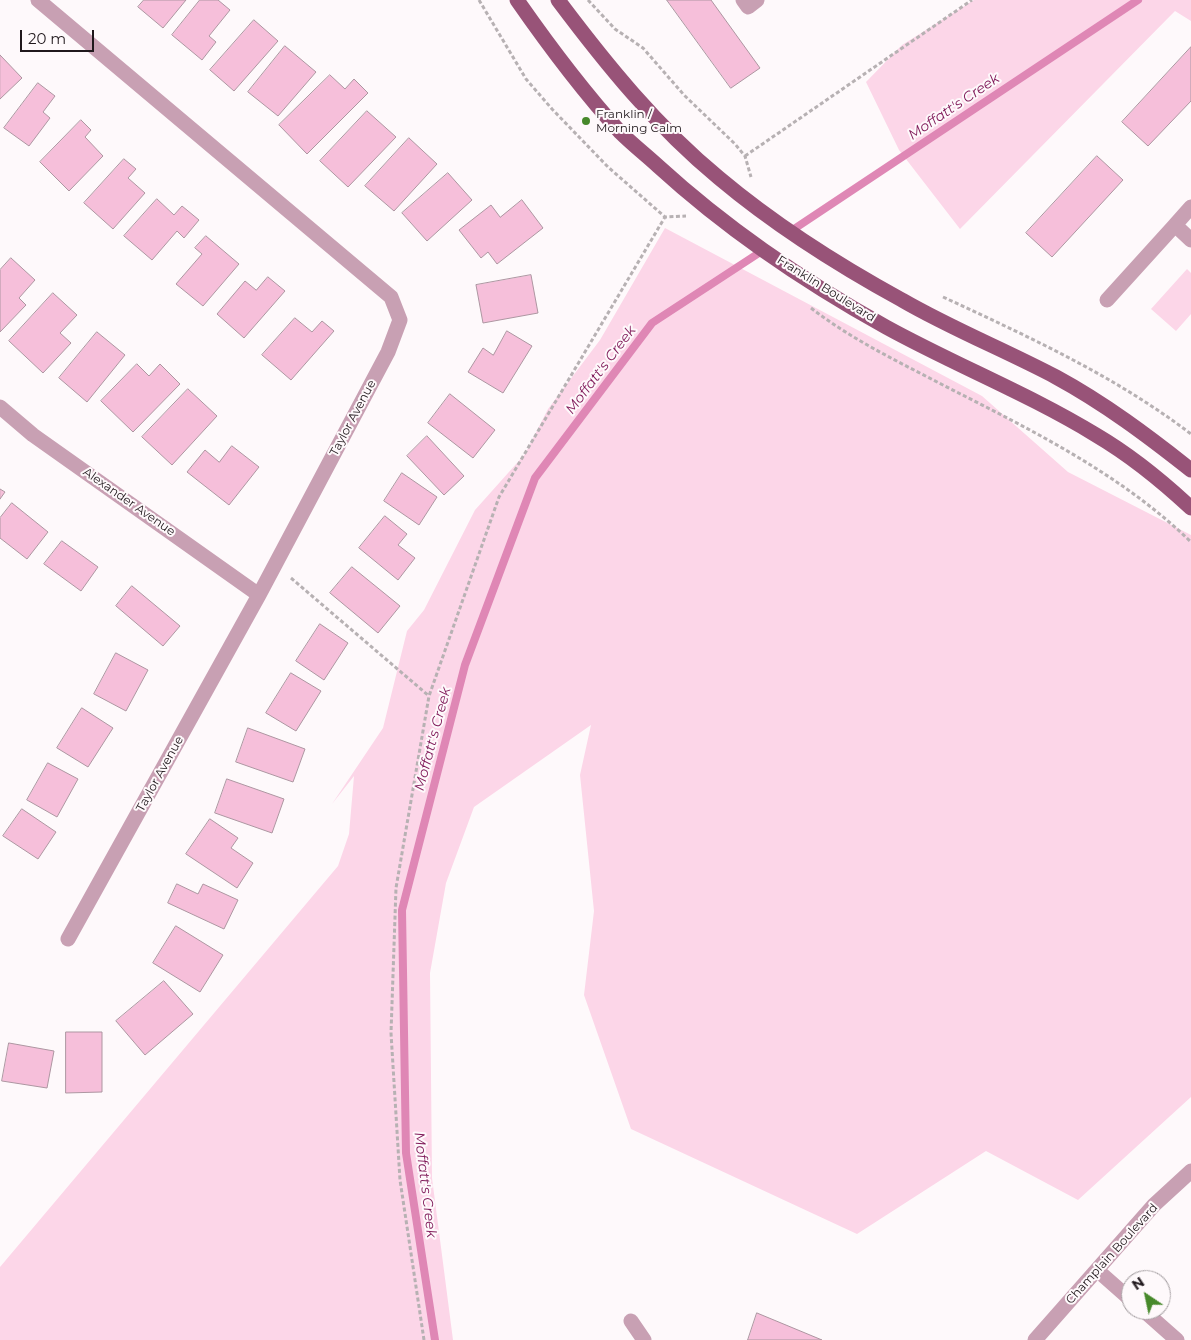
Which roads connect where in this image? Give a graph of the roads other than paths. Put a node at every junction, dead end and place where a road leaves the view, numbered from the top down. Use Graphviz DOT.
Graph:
graph roads {
  1 [pos="38,0"];
  2 [pos="518,0"];
  3 [pos="558,0"];
  4 [pos="743,0"];
  5 [pos="757,0"];
  6 [pos="1191,207"];
  7 [pos="1175,225"];
  8 [pos="1191,240"];
  9 [pos="1107,300"];
  10 [pos="0,407"];
  11 [pos="1191,470"];
  12 [pos="1191,508"];
  13 [pos="259,595"];
  14 [pos="68,939"];
  15 [pos="1191,1171"];
  16 [pos="1097,1270"];
  17 [pos="1121,1291"];
  18 [pos="1155,1320"];
  19 [pos="631,1321"];
  20 [pos="644,1340"];
  21 [pos="1035,1340"];
  22 [pos="1178,1340"];
  1 -- 13 [label="street, Taylor Avenue"];
  2 -- 12 [label="main road, Franklin Boulevard"];
  3 -- 11 [label="main road"];
  4 -- 5 [label="street"];
  6 -- 7 [label="street"];
  7 -- 8 [label="street"];
  7 -- 9 [label="street"];
  10 -- 13 [label="street, Alexander Avenue"];
  13 -- 14 [label="street, Taylor Avenue"];
  15 -- 16 [label="street, Champlain Boulevard"];
  16 -- 17 [label="street"];
  16 -- 21 [label="street, Champlain Boulevard"];
  18 -- 22 [label="street"];
  19 -- 20 [label="street"];
}
